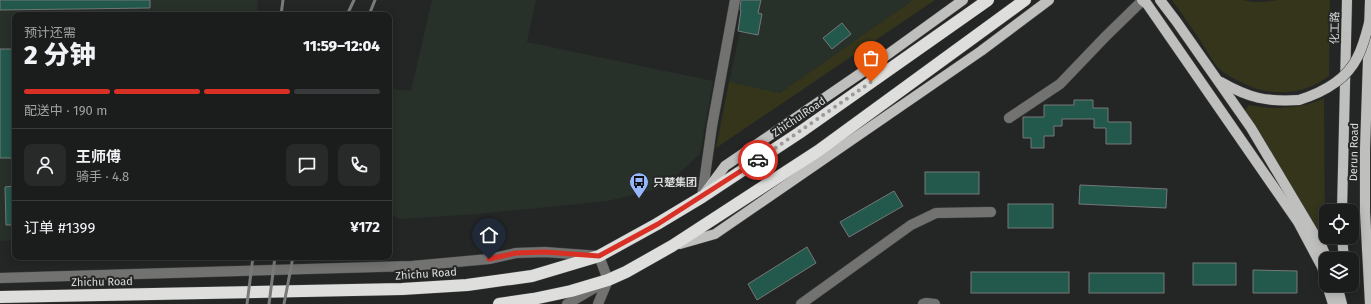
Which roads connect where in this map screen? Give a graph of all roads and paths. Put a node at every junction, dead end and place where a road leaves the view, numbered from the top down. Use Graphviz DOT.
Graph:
graph roads {
  1 [pos="735,0"];
  2 [pos="963,0"];
  3 [pos="988,0"];
  4 [pos="1025,0"];
  5 [pos="1049,0"];
  6 [pos="1143,0"];
  7 [pos="1160,0"];
  8 [pos="1347,0"];
  9 [pos="1370,0"];
  10 [pos="1369,23"];
  11 [pos="1346,57"];
  12 [pos="1217,80"];
  13 [pos="1009,118"];
  14 [pos="702,197"];
  15 [pos="1342,204"];
  16 [pos="991,212"];
  17 [pos="672,246"];
  18 [pos="1324,252"];
  19 [pos="599,256"];
  20 [pos="1319,261"];
  21 [pos="0,278"];
  22 [pos="608,280"];
  23 [pos="1329,292"];
  24 [pos="1339,292"];
  25 [pos="1345,292"];
  26 [pos="0,298"];
  27 [pos="499,304"];
  28 [pos="567,304"];
  29 [pos="598,304"];
  30 [pos="802,304"];
  31 [pos="923,304"];
  32 [pos="934,304"];
  33 [pos="1333,304"];
  34 [pos="1342,304"];
  35 [pos="1346,304"];
  36 [pos="1370,304"];
  1 -- 14 [label="street"];
  2 -- 14 [label="main road"];
  3 -- 14 [label="highway, Zhichu Road"];
  4 -- 17 [label="highway"];
  5 -- 17 [label="main road"];
  6 -- 13 [label="street"];
  6 -- 20 [label="main road"];
  7 -- 12 [label="main road"];
  8 -- 11 [label="main road, 化工路"];
  9 -- 10 [label="main road, Derun Road"];
  10 -- 12 [label="main road, bridge"];
  10 -- 36 [label="main road, Derun Road, bridge"];
  11 -- 15 [label="main road, Derun Road"];
  12 -- 18 [label="main road"];
  14 -- 19 [label="highway, Zhichu Road"];
  16 -- 30 [label="street"];
  17 -- 22 [label="highway"];
  19 -- 21 [label="street"];
  19 -- 22 [label="street"];
  19 -- 26 [label="highway, Zhichu Road"];
  22 -- 27 [label="highway"];
  22 -- 28 [label="street"];
  22 -- 29 [label="street"];
  23 -- 33 [label="main road"];
  24 -- 34 [label="main road"];
  25 -- 35 [label="main road"];
  31 -- 32 [label="street"];
}
